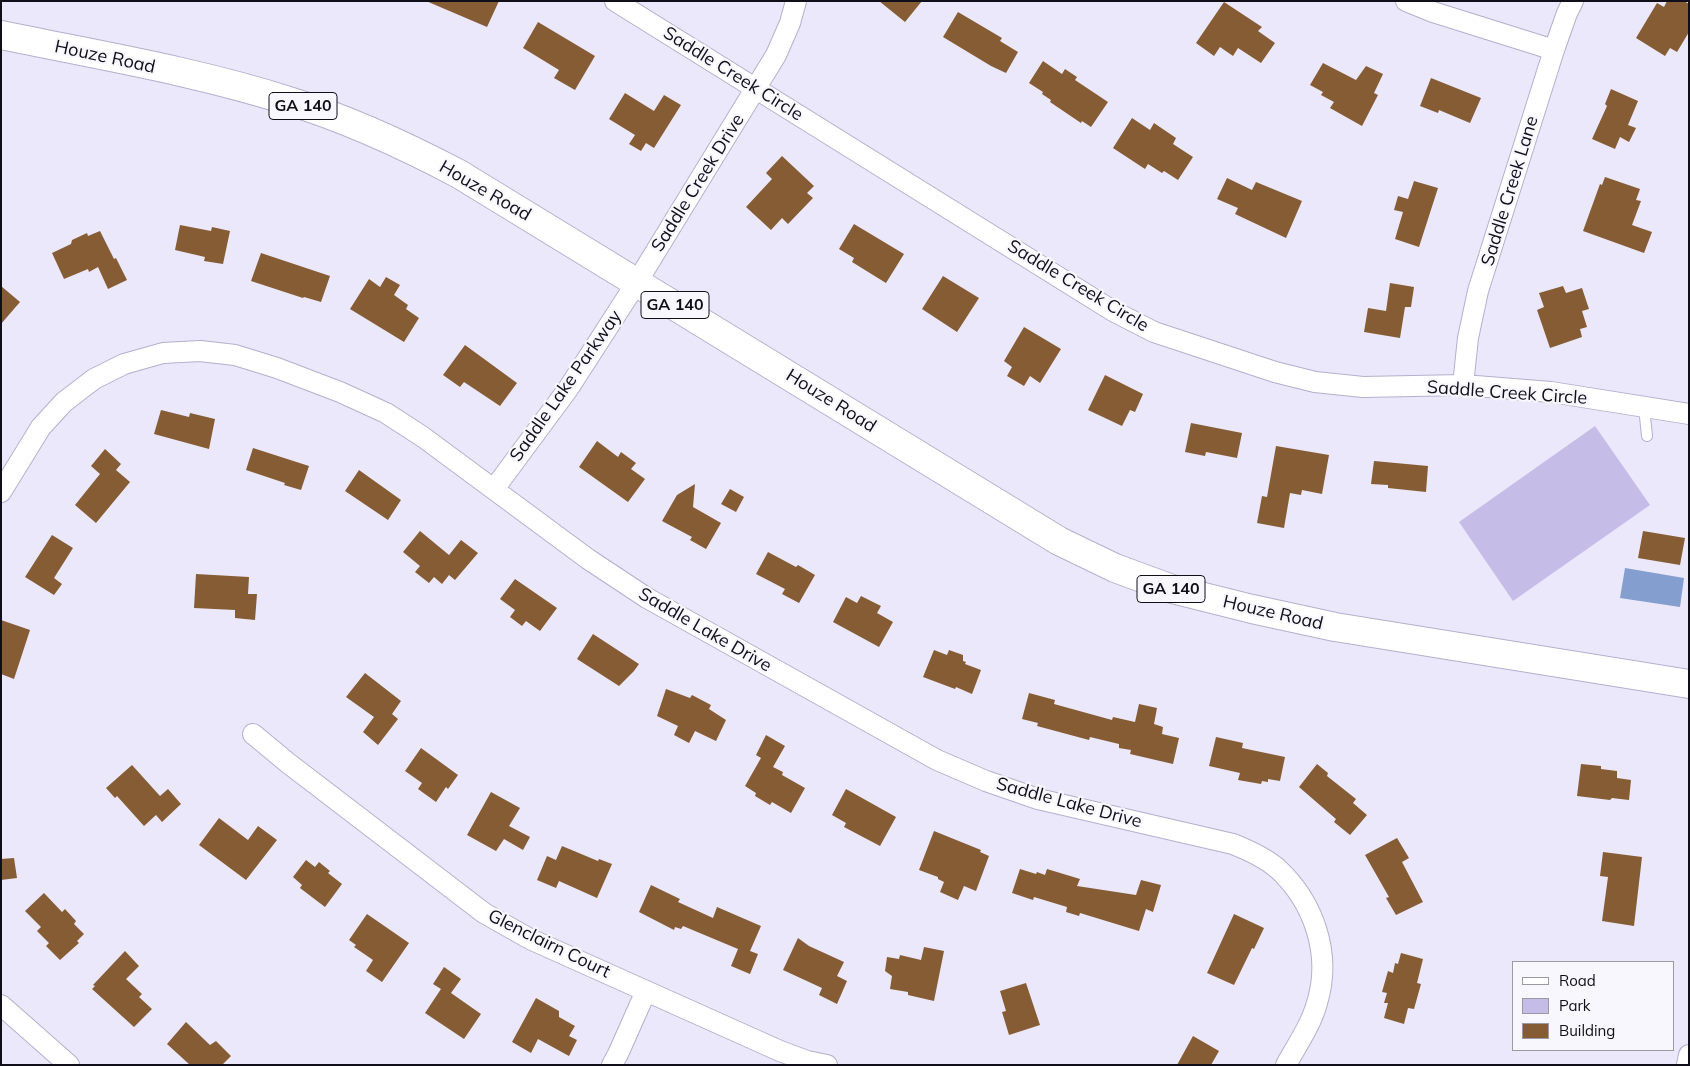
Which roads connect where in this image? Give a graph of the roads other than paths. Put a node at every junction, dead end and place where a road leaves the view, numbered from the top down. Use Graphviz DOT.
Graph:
graph roads {
  1 [pos="615,1"];
  2 [pos="796,1"];
  3 [pos="1406,1"];
  4 [pos="1572,1"];
  5 [pos="1,35"];
  6 [pos="1554,50"];
  7 [pos="756,89"];
  8 [pos="637,282"];
  9 [pos="1462,385"];
  10 [pos="1644,407"];
  11 [pos="1689,414"];
  12 [pos="1647,436"];
  13 [pos="494,489"];
  14 [pos="1,492"];
  15 [pos="1689,684"];
  16 [pos="253,734"];
  17 [pos="646,991"];
  18 [pos="1,1005"];
  19 [pos="1689,1054"];
  20 [pos="69,1065"];
  21 [pos="612,1065"];
  22 [pos="827,1065"];
  23 [pos="1286,1065"];
  24 [pos="1687,1065"];
  1 -- 7 [label="street, Saddle Creek Circle"];
  2 -- 7 [label="street, Saddle Creek Drive"];
  3 -- 6 [label="street"];
  4 -- 6 [label="street, Saddle Creek Lane"];
  5 -- 8 [label="main road, Houze Road / GA 140"];
  6 -- 9 [label="street, Saddle Creek Lane"];
  7 -- 8 [label="street, Saddle Creek Drive"];
  7 -- 9 [label="street, Saddle Creek Circle"];
  8 -- 13 [label="street, Saddle Lake Parkway"];
  8 -- 15 [label="main road, Houze Road / GA 140"];
  9 -- 10 [label="street, Saddle Creek Circle"];
  10 -- 11 [label="street, Saddle Creek Circle"];
  10 -- 12 [label="lane"];
  13 -- 14 [label="street, Saddle Lake Drive"];
  13 -- 23 [label="street, Saddle Lake Drive"];
  16 -- 17 [label="street, Glenclairn Court"];
  17 -- 21 [label="street"];
  17 -- 22 [label="street, Glenclairn Court"];
  18 -- 20 [label="street"];
  19 -- 24 [label="street"];
}
